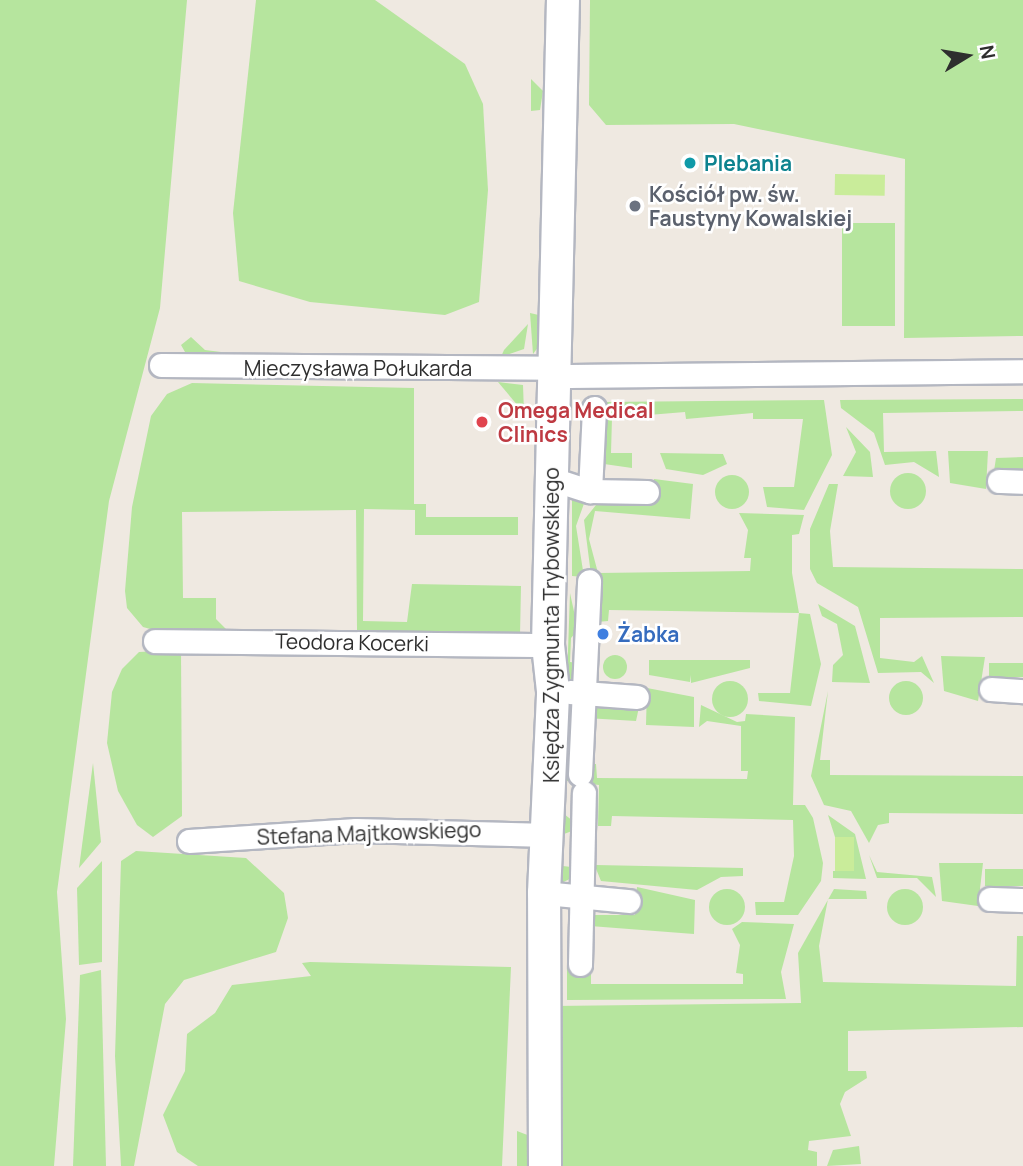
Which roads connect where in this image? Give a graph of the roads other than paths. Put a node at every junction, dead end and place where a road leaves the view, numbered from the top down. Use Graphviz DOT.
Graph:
graph roads {
  1 [pos="563,0"];
  2 [pos="161,365"];
  3 [pos="1023,371"];
  4 [pos="562,372"];
  5 [pos="594,408"];
  6 [pos="552,479"];
  7 [pos="999,481"];
  8 [pos="1023,482"];
  9 [pos="590,491"];
  10 [pos="647,492"];
  11 [pos="589,581"];
  12 [pos="155,641"];
  13 [pos="548,645"];
  14 [pos="991,689"];
  15 [pos="1023,691"];
  16 [pos="568,694"];
  17 [pos="637,697"];
  18 [pos="548,835"];
  19 [pos="190,841"];
  20 [pos="544,893"];
  21 [pos="990,899"];
  22 [pos="581,900"];
  23 [pos="1023,900"];
  24 [pos="629,901"];
  25 [pos="580,964"];
  26 [pos="545,1166"];
  1 -- 4 [label="street, Księdza Zygmunta Trybowskiego"];
  2 -- 4 [label="street, Mieczysława Połukarda"];
  3 -- 4 [label="street, Mieczysława Połukarda"];
  4 -- 6 [label="street, Księdza Zygmunta Trybowskiego"];
  5 -- 9 [label="street"];
  6 -- 9 [label="street"];
  6 -- 13 [label="street, Księdza Zygmunta Trybowskiego"];
  7 -- 8 [label="street"];
  9 -- 10 [label="street"];
  11 -- 16 [label="street"];
  12 -- 13 [label="street, Teodora Kocerki"];
  13 -- 16 [label="street, Księdza Zygmunta Trybowskiego"];
  14 -- 15 [label="street"];
  16 -- 17 [label="street"];
  16 -- 18 [label="street, Księdza Zygmunta Trybowskiego"];
  16 -- 22 [label="street"];
  18 -- 19 [label="street, Stefana Majtkowskiego"];
  18 -- 20 [label="street, Księdza Zygmunta Trybowskiego"];
  20 -- 22 [label="street"];
  20 -- 26 [label="street, Księdza Zygmunta Trybowskiego"];
  21 -- 23 [label="street"];
  22 -- 24 [label="street"];
  22 -- 25 [label="street"];
}
